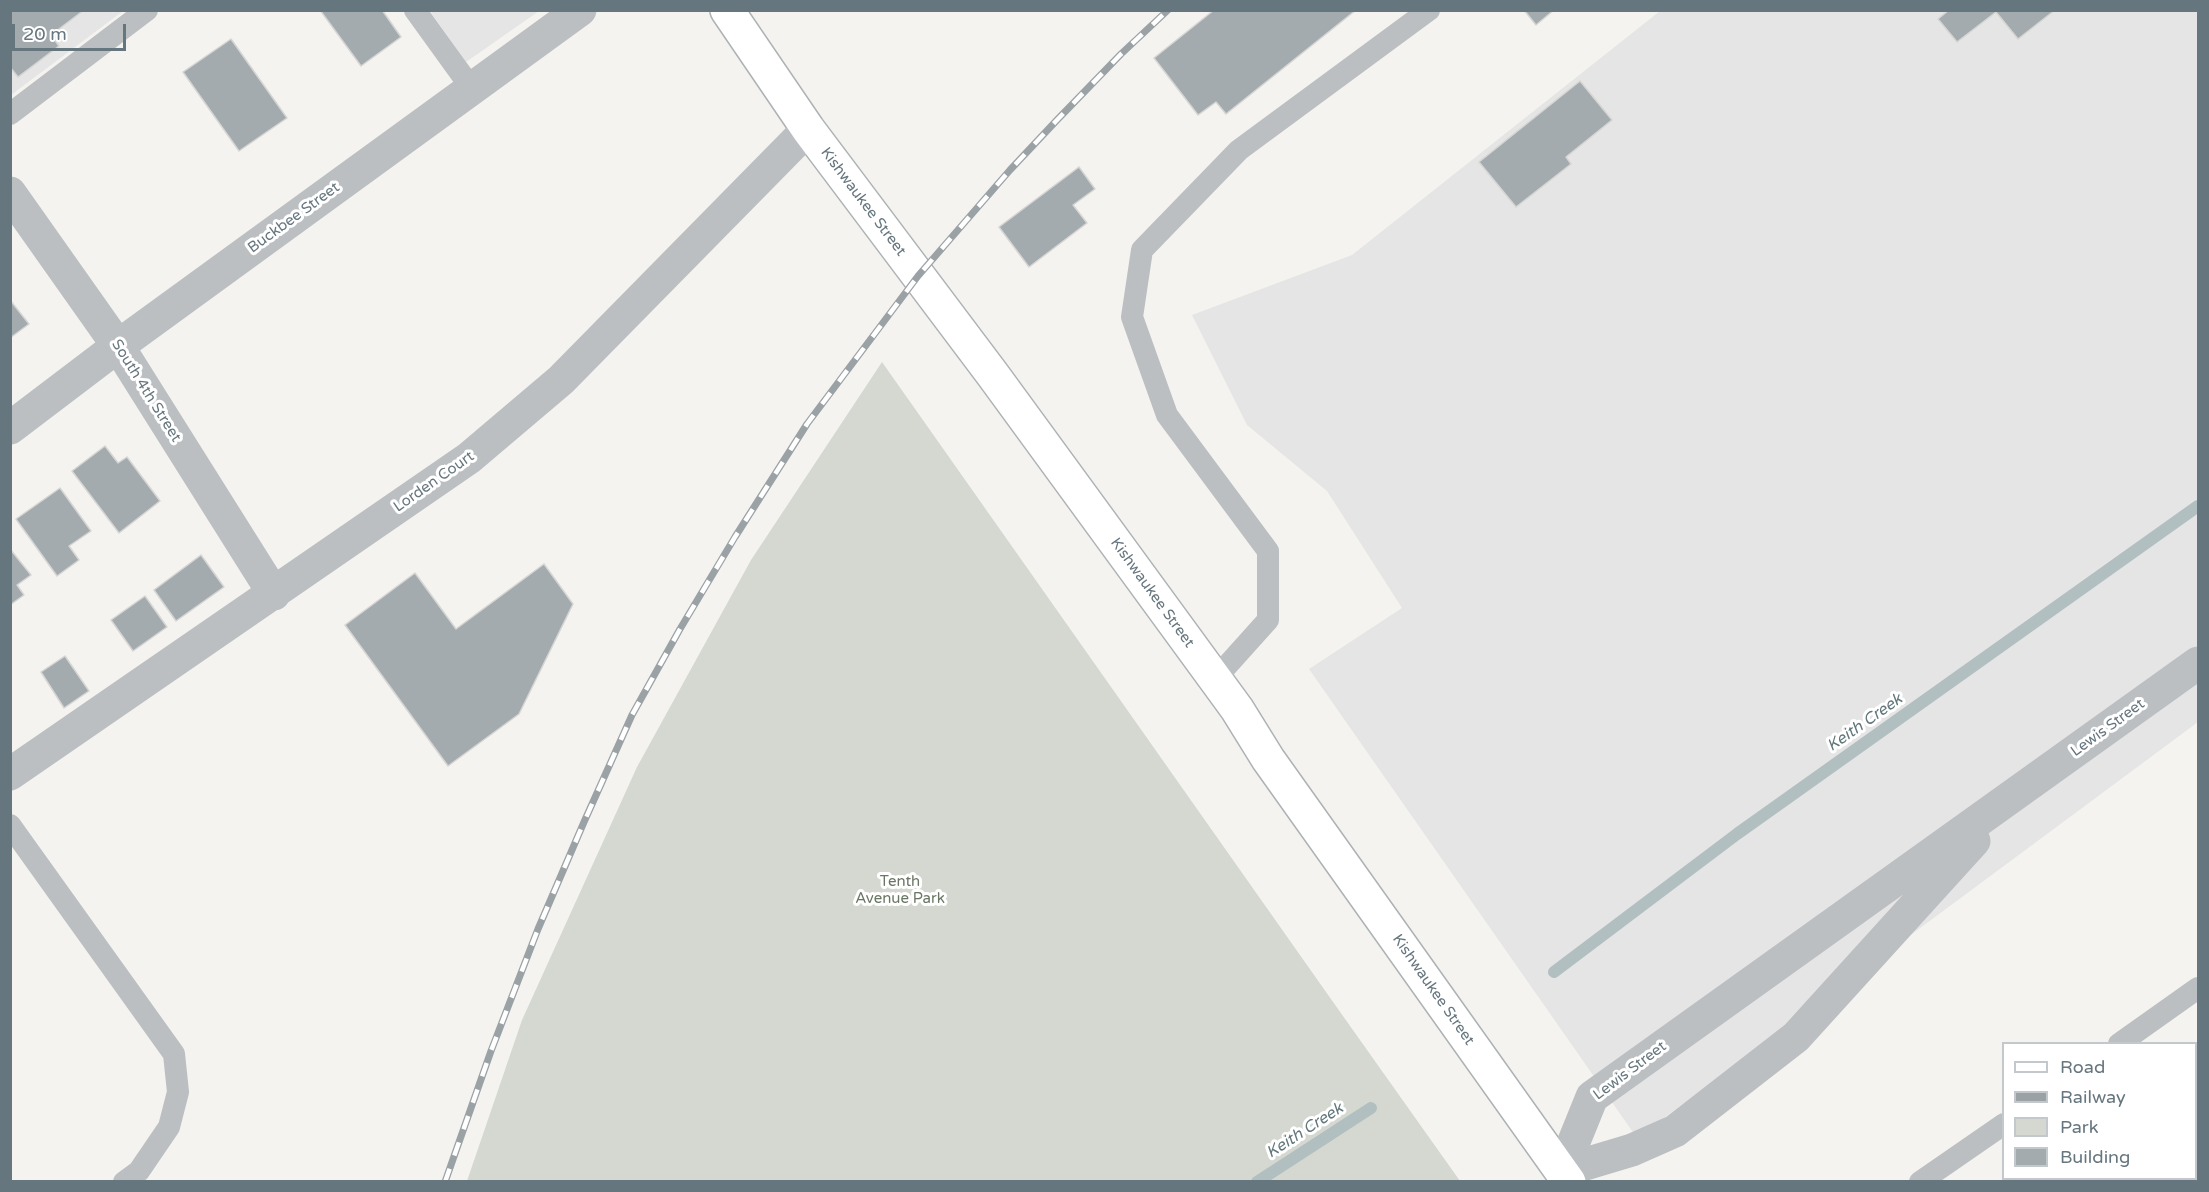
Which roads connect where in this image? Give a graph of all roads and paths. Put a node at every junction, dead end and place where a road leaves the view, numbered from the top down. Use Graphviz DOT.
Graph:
graph roads {
  1 [pos="147,10"];
  2 [pos="415,10"];
  3 [pos="580,10"];
  4 [pos="726,10"];
  5 [pos="1429,10"];
  6 [pos="472,89"];
  7 [pos="10,114"];
  8 [pos="808,129"];
  9 [pos="10,193"];
  10 [pos="118,346"];
  11 [pos="10,428"];
  12 [pos="274,594"];
  13 [pos="2199,663"];
  14 [pos="1215,679"];
  15 [pos="10,774"];
  16 [pos="2017,793"];
  17 [pos="10,825"];
  18 [pos="2199,988"];
  19 [pos="2122,1042"];
  20 [pos="2002,1125"];
  21 [pos="1565,1176"];
  22 [pos="124,1182"];
  23 [pos="1920,1182"];
  1 -- 7 [label="lane"];
  2 -- 6 [label="lane"];
  3 -- 6 [label="street, Buckbee Street"];
  4 -- 8 [label="main road, Kishwaukee Street"];
  5 -- 14 [label="lane"];
  6 -- 10 [label="street, Buckbee Street"];
  8 -- 12 [label="street, Lorden Court"];
  8 -- 14 [label="main road, Kishwaukee Street"];
  9 -- 10 [label="street, South 4th Street"];
  10 -- 11 [label="street, Buckbee Street"];
  10 -- 12 [label="street, South 4th Street"];
  12 -- 15 [label="street, Lorden Court"];
  13 -- 16 [label="street, Lewis Street"];
  14 -- 21 [label="main road, Kishwaukee Street"];
  16 -- 21 [label="street, Lewis Street"];
  16 -- 21 [label="street, Lewis Street"];
  17 -- 22 [label="lane"];
  18 -- 19 [label="lane"];
  20 -- 23 [label="lane"];
}
